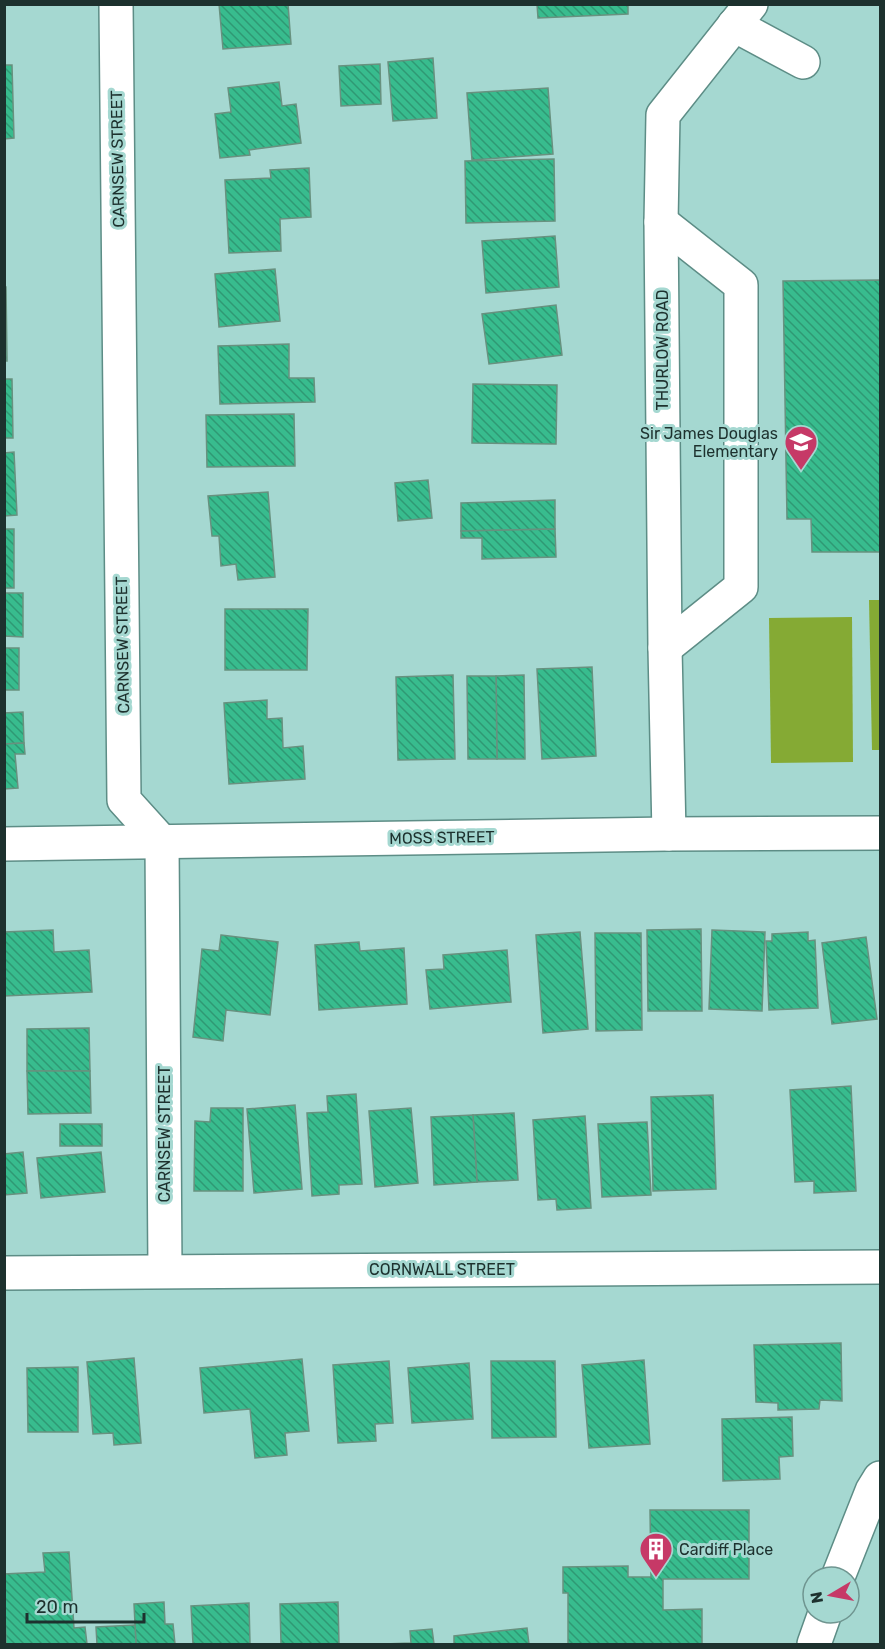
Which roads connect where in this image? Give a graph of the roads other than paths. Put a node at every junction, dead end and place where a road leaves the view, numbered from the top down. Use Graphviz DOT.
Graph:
graph roads {
  1 [pos="116,4"];
  2 [pos="742,15"];
  3 [pos="803,62"];
  4 [pos="661,222"];
  5 [pos="665,648"];
  6 [pos="880,833"];
  7 [pos="669,834"];
  8 [pos="162,842"];
  9 [pos="4,844"];
  10 [pos="880,1267"];
  11 [pos="165,1271"];
  12 [pos="4,1273"];
  13 [pos="880,1478"];
  14 [pos="843,1565"];
  15 [pos="821,1625"];
  16 [pos="814,1644"];
  1 -- 8 [label="street, CARNSEW STREET"];
  2 -- 3 [label="street"];
  2 -- 4 [label="street, THURLOW ROAD"];
  4 -- 5 [label="street, THURLOW ROAD"];
  4 -- 5 [label="street"];
  5 -- 7 [label="street, THURLOW ROAD"];
  6 -- 7 [label="street, MOSS STREET"];
  7 -- 8 [label="street, MOSS STREET"];
  8 -- 9 [label="street, MOSS STREET"];
  8 -- 11 [label="street, CARNSEW STREET"];
  10 -- 11 [label="street, CORNWALL STREET"];
  11 -- 12 [label="street, CORNWALL STREET"];
  13 -- 14 [label="street"];
  15 -- 16 [label="street"];
}
